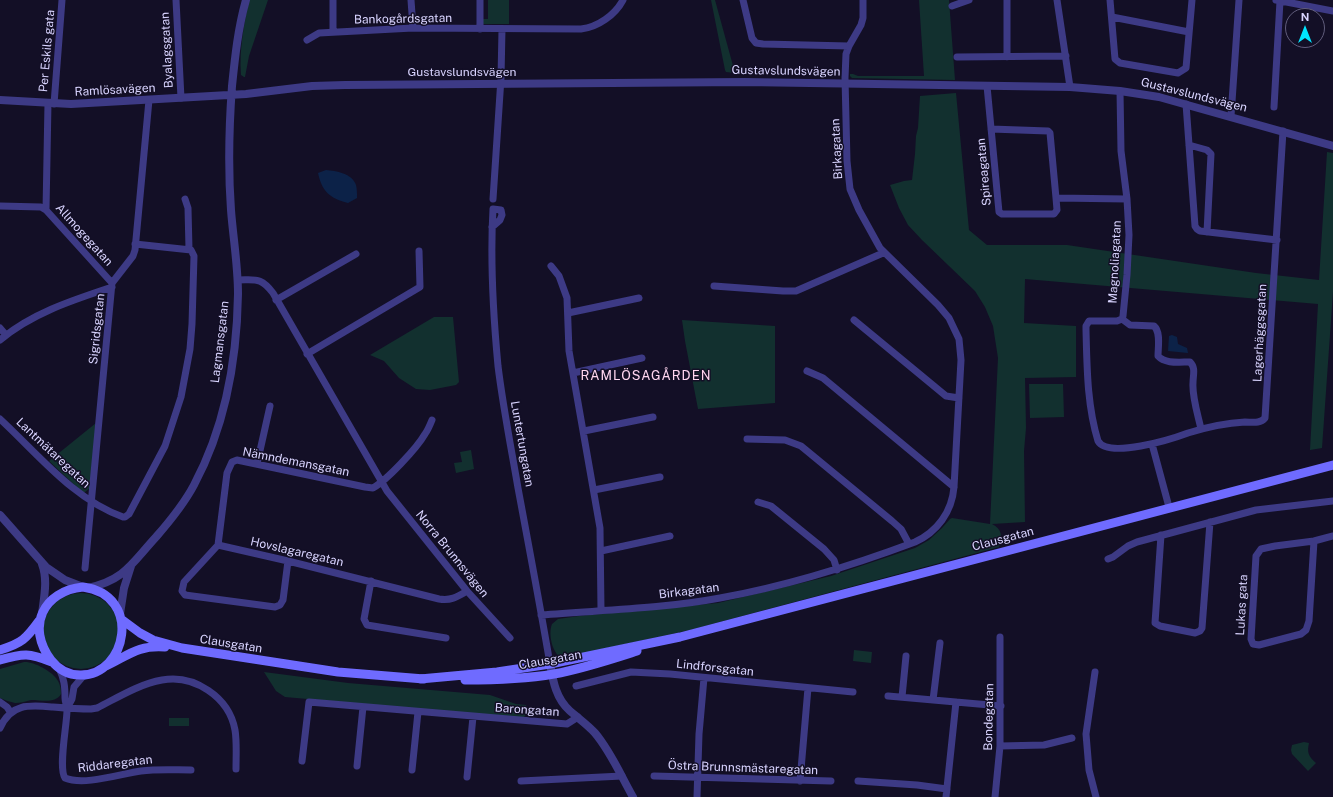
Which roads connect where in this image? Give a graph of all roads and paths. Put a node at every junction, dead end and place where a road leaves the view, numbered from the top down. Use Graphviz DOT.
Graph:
graph roads {
  1 [pos="62,0"];
  2 [pos="176,0"];
  3 [pos="246,0"];
  4 [pos="333,0"];
  5 [pos="412,0"];
  6 [pos="480,0"];
  7 [pos="624,0"];
  8 [pos="743,0"];
  9 [pos="863,0"];
  10 [pos="969,0"];
  11 [pos="1007,0"];
  12 [pos="1058,0"];
  13 [pos="1110,0"];
  14 [pos="1192,0"];
  15 [pos="1239,0"];
  16 [pos="1278,0"];
  17 [pos="952,6"];
  18 [pos="1333,11"];
  19 [pos="1112,17"];
  20 [pos="413,28"];
  21 [pos="480,29"];
  22 [pos="502,29"];
  23 [pos="333,32"];
  24 [pos="1189,32"];
  25 [pos="307,40"];
  26 [pos="849,46"];
  27 [pos="1007,56"];
  28 [pos="1066,56"];
  29 [pos="957,57"];
  30 [pos="845,83"];
  31 [pos="500,84"];
  32 [pos="987,86"];
  33 [pos="1070,87"];
  34 [pos="1120,91"];
  35 [pos="232,95"];
  36 [pos="181,98"];
  37 [pos="0,100"];
  38 [pos="150,100"];
  39 [pos="51,103"];
  40 [pos="1186,104"];
  41 [pos="1274,107"];
  42 [pos="1231,116"];
  43 [pos="991,129"];
  44 [pos="1283,131"];
  45 [pos="1189,145"];
  46 [pos="1333,146"];
  47 [pos="1056,198"];
  48 [pos="185,199"];
  49 [pos="493,199"];
  50 [pos="1127,199"];
  51 [pos="0,206"];
  52 [pos="46,210"];
  53 [pos="492,227"];
  54 [pos="1207,232"];
  55 [pos="1277,240"];
  56 [pos="136,244"];
  57 [pos="189,249"];
  58 [pos="419,251"];
  59 [pos="883,253"];
  60 [pos="356,254"];
  61 [pos="551,266"];
  62 [pos="238,280"];
  63 [pos="112,285"];
  64 [pos="714,286"];
  65 [pos="639,298"];
  66 [pos="276,300"];
  67 [pos="568,313"];
  68 [pos="1122,319"];
  69 [pos="854,320"];
  70 [pos="0,328"];
  71 [pos="3,338"];
  72 [pos="307,354"];
  73 [pos="642,358"];
  74 [pos="807,371"];
  75 [pos="573,373"];
  76 [pos="959,398"];
  77 [pos="270,406"];
  78 [pos="653,417"];
  79 [pos="0,419"];
  80 [pos="432,420"];
  81 [pos="1201,429"];
  82 [pos="584,431"];
  83 [pos="747,439"];
  84 [pos="1152,444"];
  85 [pos="258,464"];
  86 [pos="1333,465"];
  87 [pos="660,477"];
  88 [pos="381,481"];
  89 [pos="954,487"];
  90 [pos="594,490"];
  91 [pos="1333,501"];
  92 [pos="91,502"];
  93 [pos="758,502"];
  94 [pos="1169,507"];
  95 [pos="1,519"];
  96 [pos="1210,522"];
  97 [pos="1161,535"];
  98 [pos="670,536"];
  99 [pos="1333,536"];
  100 [pos="1314,541"];
  101 [pos="909,544"];
  102 [pos="218,545"];
  103 [pos="601,550"];
  104 [pos="1108,559"];
  105 [pos="288,561"];
  106 [pos="42,563"];
  107 [pos="132,565"];
  108 [pos="85,568"];
  109 [pos="837,570"];
  110 [pos="371,581"];
  111 [pos="85,588"];
  112 [pos="466,591"];
  113 [pos="601,610"];
  114 [pos="541,615"];
  115 [pos="121,616"];
  116 [pos="41,617"];
  117 [pos="680,637"];
  118 [pos="1000,637"];
  119 [pos="446,638"];
  120 [pos="510,638"];
  121 [pos="940,643"];
  122 [pos="182,648"];
  123 [pos="0,650"];
  124 [pos="906,656"];
  125 [pos="0,660"];
  126 [pos="550,664"];
  127 [pos="56,665"];
  128 [pos="101,668"];
  129 [pos="1095,672"];
  130 [pos="85,674"];
  131 [pos="552,674"];
  132 [pos="704,678"];
  133 [pos="420,679"];
  134 [pos="576,686"];
  135 [pos="808,688"];
  136 [pos="853,692"];
  137 [pos="888,696"];
  138 [pos="902,697"];
  139 [pos="933,700"];
  140 [pos="0,702"];
  141 [pos="956,702"];
  142 [pos="1001,706"];
  143 [pos="363,707"];
  144 [pos="68,708"];
  145 [pos="418,712"];
  146 [pos="11,713"];
  147 [pos="473,716"];
  148 [pos="578,718"];
  149 [pos="0,728"];
  150 [pos="1072,738"];
  151 [pos="1000,746"];
  152 [pos="302,761"];
  153 [pos="357,766"];
  154 [pos="236,769"];
  155 [pos="191,770"];
  156 [pos="412,770"];
  157 [pos="622,776"];
  158 [pos="654,776"];
  159 [pos="467,777"];
  160 [pos="698,778"];
  161 [pos="522,781"];
  162 [pos="800,781"];
  163 [pos="831,781"];
  164 [pos="858,781"];
  165 [pos="947,789"];
  166 [pos="633,797"];
  167 [pos="697,797"];
  168 [pos="946,797"];
  169 [pos="995,797"];
  170 [pos="1096,797"];
  1 -- 39 [label="street, Per Eskils gata"];
  2 -- 36 [label="street, Byalagsgatan"];
  3 -- 35 [label="street, Lagmansgatan"];
  4 -- 23 [label="street"];
  5 -- 20 [label="street"];
  6 -- 21 [label="street"];
  7 -- 22 [label="street, Bankogårdsgatan"];
  8 -- 26 [label="street"];
  9 -- 26 [label="street, Birkagatan"];
  10 -- 17 [label="street"];
  11 -- 27 [label="street"];
  12 -- 28 [label="street"];
  13 -- 19 [label="street"];
  14 -- 24 [label="street"];
  15 -- 42 [label="street"];
  16 -- 18 [label="street"];
  16 -- 41 [label="street"];
  19 -- 24 [label="street"];
  19 -- 24 [label="street"];
  20 -- 21 [label="street, Bankogårdsgatan"];
  20 -- 23 [label="street, Bankogårdsgatan"];
  21 -- 22 [label="street, Bankogårdsgatan"];
  22 -- 31 [label="street"];
  23 -- 25 [label="street, Bankogårdsgatan"];
  26 -- 30 [label="street, Birkagatan"];
  27 -- 28 [label="street"];
  27 -- 29 [label="street"];
  28 -- 33 [label="street"];
  30 -- 31 [label="street, Gustavslundsvägen"];
  30 -- 32 [label="street, Gustavslundsvägen"];
  30 -- 59 [label="street, Birkagatan"];
  31 -- 35 [label="street, Gustavslundsvägen"];
  31 -- 49 [label="street"];
  32 -- 33 [label="street, Gustavslundsvägen"];
  32 -- 43 [label="street, Spireagatan"];
  33 -- 34 [label="street, Gustavslundsvägen"];
  34 -- 40 [label="street, Gustavslundsvägen"];
  34 -- 50 [label="street, Magnoliagatan"];
  35 -- 36 [label="street, Ramlösavägen"];
  35 -- 62 [label="street, Lagmansgatan"];
  36 -- 38 [label="street, Ramlösavägen"];
  37 -- 39 [label="street, Ramlösavägen"];
  38 -- 39 [label="street, Ramlösavägen"];
  38 -- 56 [label="street, Sigridsgatan"];
  39 -- 52 [label="street, Allmogegatan"];
  40 -- 42 [label="street, Gustavslundsvägen"];
  40 -- 45 [label="street"];
  42 -- 44 [label="street, Gustavslundsvägen"];
  43 -- 47 [label="street, Spireagatan"];
  43 -- 47 [label="street, Spireagatan"];
  44 -- 46 [label="street, Gustavslundsvägen"];
  44 -- 55 [label="street, Lagerhäggsgatan"];
  45 -- 54 [label="street"];
  45 -- 54 [label="street"];
  47 -- 50 [label="street"];
  48 -- 57 [label="street"];
  50 -- 68 [label="street, Magnoliagatan"];
  51 -- 52 [label="street"];
  52 -- 63 [label="street, Allmogegatan"];
  53 -- 114 [label="street, Luntertungatan"];
  54 -- 55 [label="street"];
  55 -- 81 [label="street, Lagerhäggsgatan"];
  56 -- 57 [label="street"];
  56 -- 63 [label="street, Sigridsgatan"];
  57 -- 92 [label="street, Lantmätaregatan"];
  58 -- 72 [label="street"];
  59 -- 64 [label="street"];
  59 -- 76 [label="street, Birkagatan"];
  60 -- 66 [label="street"];
  61 -- 67 [label="street"];
  62 -- 66 [label="street, Norra Brunnsvägen"];
  62 -- 107 [label="street, Lagmansgatan"];
  63 -- 71 [label="street"];
  63 -- 92 [label="street, Sigridsgatan"];
  65 -- 67 [label="street"];
  66 -- 72 [label="street, Norra Brunnsvägen"];
  67 -- 75 [label="street"];
  68 -- 81 [label="street"];
  68 -- 84 [label="street, Magnoliagatan"];
  69 -- 76 [label="street"];
  70 -- 71 [label="street"];
  72 -- 88 [label="street, Norra Brunnsvägen"];
  73 -- 75 [label="street"];
  74 -- 89 [label="street"];
  75 -- 82 [label="street"];
  76 -- 89 [label="street, Birkagatan"];
  77 -- 85 [label="street"];
  78 -- 82 [label="street"];
  79 -- 92 [label="street, Lantmätaregatan"];
  80 -- 88 [label="street"];
  81 -- 84 [label="street, Lagerhäggsgatan"];
  82 -- 90 [label="street"];
  83 -- 101 [label="street"];
  84 -- 94 [label="street"];
  85 -- 88 [label="street, Nämndemansgatan"];
  85 -- 102 [label="street, Nämndemansgatan"];
  86 -- 94 [label="main road, Clausgatan"];
  87 -- 90 [label="street"];
  88 -- 112 [label="street, Norra Brunnsvägen"];
  89 -- 101 [label="street, Birkagatan"];
  90 -- 103 [label="street"];
  91 -- 96 [label="street"];
  92 -- 108 [label="street, Sigridsgatan"];
  93 -- 109 [label="street"];
  94 -- 117 [label="main road, Clausgatan"];
  95 -- 106 [label="street"];
  96 -- 97 [label="street"];
  96 -- 97 [label="street"];
  97 -- 104 [label="street"];
  98 -- 103 [label="street"];
  99 -- 100 [label="street, Lukas gata"];
  100 -- 100 [label="street, Lukas gata"];
  101 -- 109 [label="street, Birkagatan"];
  102 -- 105 [label="street, Hovslagaregatan"];
  102 -- 105 [label="street"];
  103 -- 113 [label="street"];
  105 -- 110 [label="street, Hovslagaregatan"];
  106 -- 111 [label="street"];
  106 -- 116 [label="street"];
  107 -- 111 [label="street, Lagmansgatan"];
  107 -- 115 [label="street, Lagmansgatan"];
  109 -- 113 [label="street, Birkagatan"];
  110 -- 112 [label="street, Hovslagaregatan"];
  110 -- 119 [label="street"];
  111 -- 115 [label="main road"];
  111 -- 116 [label="main road"];
  112 -- 120 [label="street, Norra Brunnsvägen"];
  113 -- 114 [label="street, Birkagatan"];
  114 -- 126 [label="street, Luntertungatan"];
  115 -- 122 [label="main road, Clausgatan"];
  115 -- 128 [label="main road"];
  116 -- 123 [label="main road"];
  116 -- 127 [label="main road"];
  117 -- 126 [label="main road, Clausgatan"];
  117 -- 131 [label="main road, Clausgatan"];
  118 -- 142 [label="street, Bondegatan"];
  121 -- 139 [label="street"];
  122 -- 128 [label="main road, Clausgatan"];
  122 -- 133 [label="main road, Clausgatan"];
  124 -- 138 [label="street"];
  125 -- 127 [label="main road"];
  126 -- 131 [label="street"];
  126 -- 133 [label="main road, Clausgatan"];
  127 -- 130 [label="main road"];
  127 -- 144 [label="street, Riddaregatan"];
  128 -- 130 [label="main road"];
  129 -- 170 [label="street"];
  130 -- 144 [label="street, Riddaregatan"];
  131 -- 133 [label="main road, Clausgatan"];
  131 -- 148 [label="street"];
  132 -- 134 [label="street, Lindforsgatan"];
  132 -- 135 [label="street, Lindforsgatan"];
  132 -- 160 [label="street"];
  135 -- 136 [label="street, Lindforsgatan"];
  135 -- 162 [label="street"];
  137 -- 138 [label="street"];
  138 -- 139 [label="street"];
  139 -- 141 [label="street"];
  140 -- 146 [label="street"];
  141 -- 142 [label="street"];
  141 -- 165 [label="street"];
  142 -- 151 [label="street, Bondegatan"];
  143 -- 145 [label="street, Barongatan"];
  143 -- 152 [label="street, Barongatan"];
  143 -- 153 [label="street"];
  144 -- 146 [label="street"];
  144 -- 154 [label="street"];
  144 -- 155 [label="street, Riddaregatan"];
  145 -- 147 [label="street, Barongatan"];
  145 -- 156 [label="street"];
  146 -- 149 [label="street"];
  147 -- 148 [label="street, Barongatan"];
  147 -- 159 [label="street"];
  148 -- 157 [label="street"];
  150 -- 151 [label="street"];
  151 -- 169 [label="street, Bondegatan"];
  157 -- 161 [label="street"];
  157 -- 166 [label="street"];
  158 -- 160 [label="street, Östra Brunnsmästaregatan"];
  160 -- 162 [label="street, Östra Brunnsmästaregatan"];
  160 -- 167 [label="street"];
  162 -- 163 [label="street, Östra Brunnsmästaregatan"];
  164 -- 165 [label="street"];
  165 -- 168 [label="street"];
}
